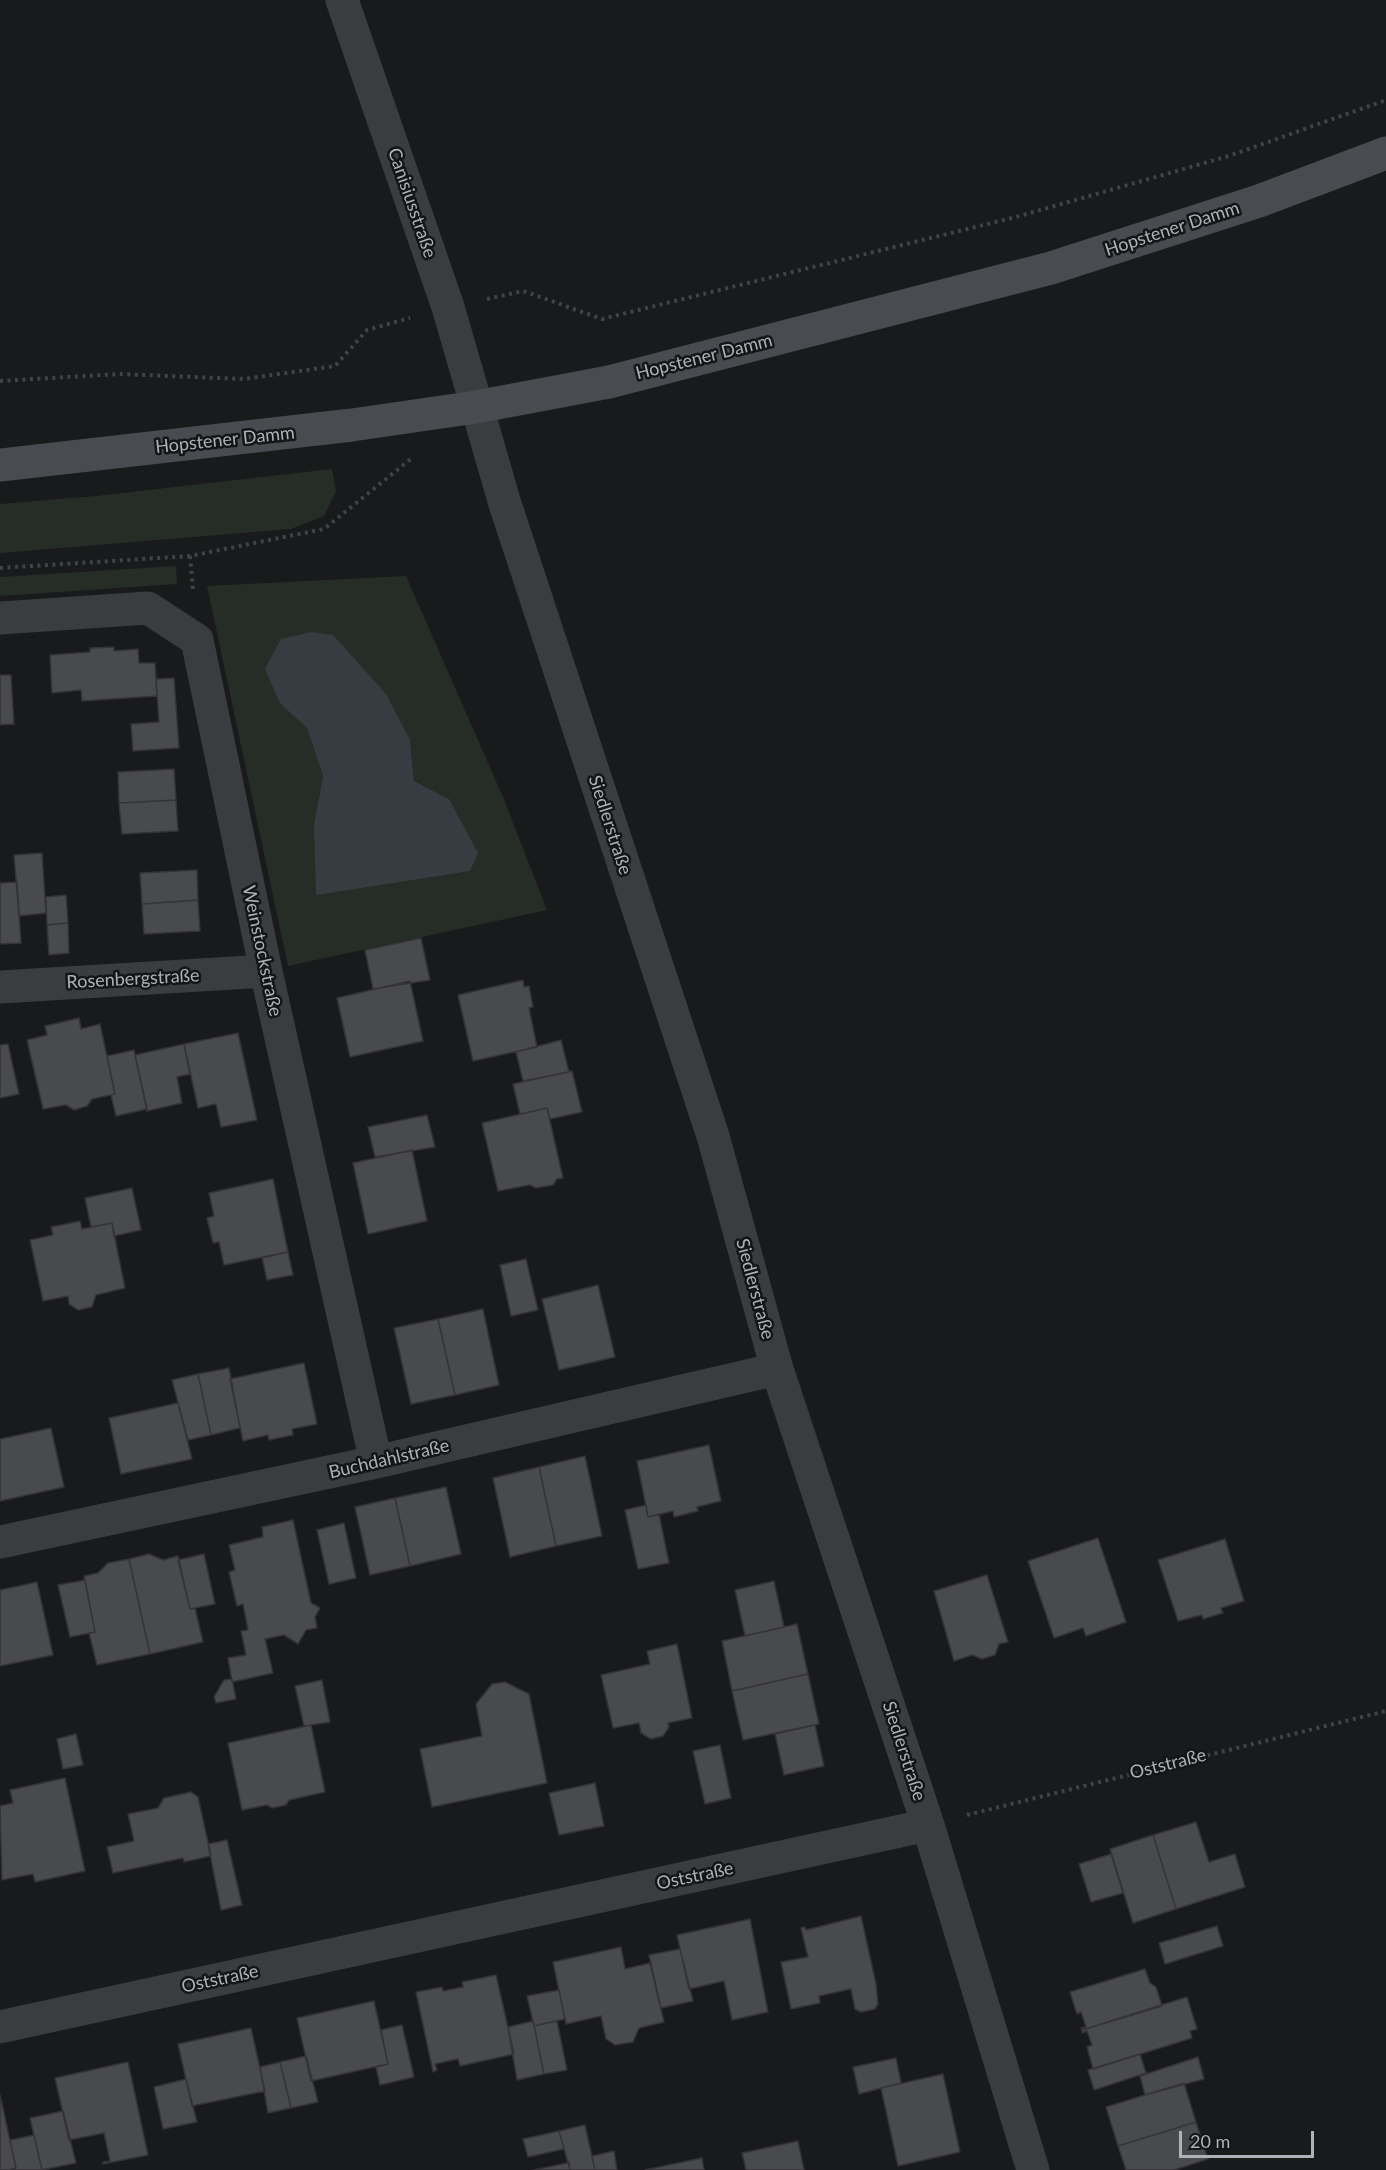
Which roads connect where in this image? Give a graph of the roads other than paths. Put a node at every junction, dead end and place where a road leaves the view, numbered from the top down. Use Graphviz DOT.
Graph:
graph roads {
  1 [pos="342,0"];
  2 [pos="1386,153"];
  3 [pos="476,407"];
  4 [pos="0,465"];
  5 [pos="0,618"];
  6 [pos="266,971"];
  7 [pos="0,987"];
  8 [pos="777,1369"];
  9 [pos="376,1462"];
  10 [pos="0,1542"];
  11 [pos="928,1825"];
  12 [pos="0,2026"];
  13 [pos="1033,2170"];
  1 -- 3 [label="street, Canisiusstraße"];
  2 -- 3 [label="main road, Hopstener Damm"];
  3 -- 4 [label="main road, Hopstener Damm"];
  3 -- 8 [label="street, Siedlerstraße"];
  5 -- 6 [label="street, Weinstockstraße"];
  6 -- 7 [label="street, Rosenbergstraße"];
  6 -- 9 [label="street, Weinstockstraße"];
  8 -- 9 [label="street, Buchdahlstraße"];
  8 -- 11 [label="street, Siedlerstraße"];
  9 -- 10 [label="street, Buchdahlstraße"];
  11 -- 12 [label="street, Oststraße"];
  11 -- 13 [label="street, Siedlerstraße"];
}
